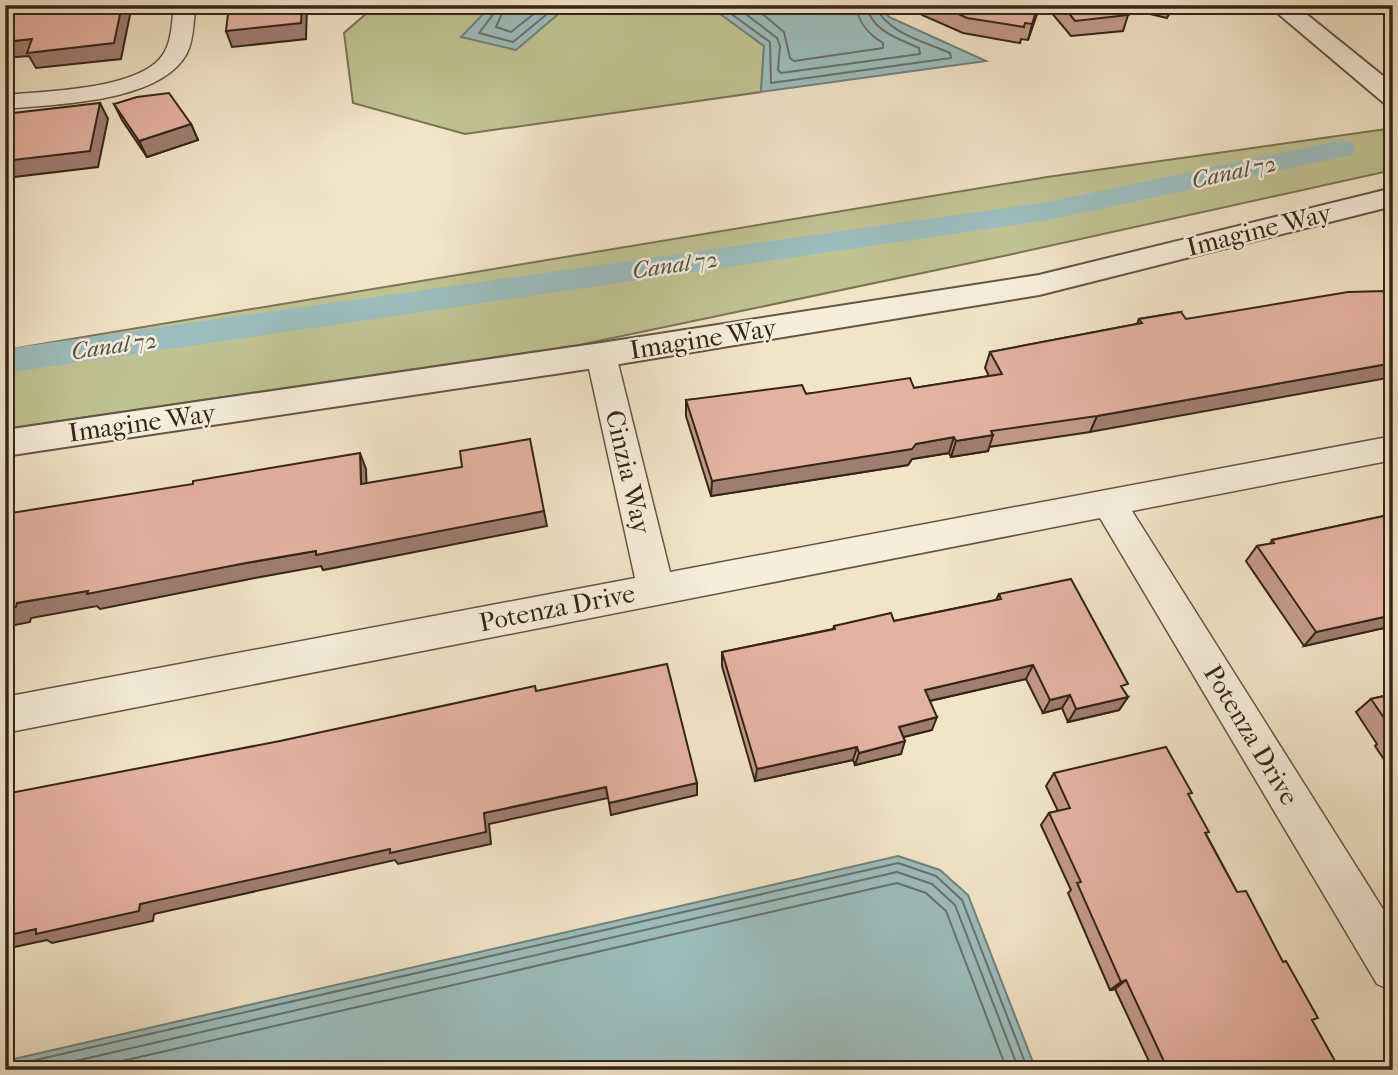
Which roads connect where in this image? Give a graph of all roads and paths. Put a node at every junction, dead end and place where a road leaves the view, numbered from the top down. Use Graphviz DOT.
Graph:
graph roads {
  1 [pos="185,5"];
  2 [pos="1280,5"];
  3 [pos="1393,97"];
  4 [pos="5,102"];
  5 [pos="1393,197"];
  6 [pos="601,355"];
  7 [pos="5,443"];
  8 [pos="1393,448"];
  9 [pos="1108,502"];
  10 [pos="656,589"];
  11 [pos="5,715"];
  12 [pos="1393,968"];
  1 -- 4 [label="street"];
  2 -- 3 [label="street"];
  5 -- 6 [label="street, Imagine Way"];
  6 -- 7 [label="street, Imagine Way"];
  6 -- 10 [label="street, Cinzia Way"];
  8 -- 9 [label="street, Potenza Drive"];
  9 -- 10 [label="street, Potenza Drive"];
  9 -- 12 [label="street, Potenza Drive"];
  10 -- 11 [label="street, Potenza Drive"];
}
